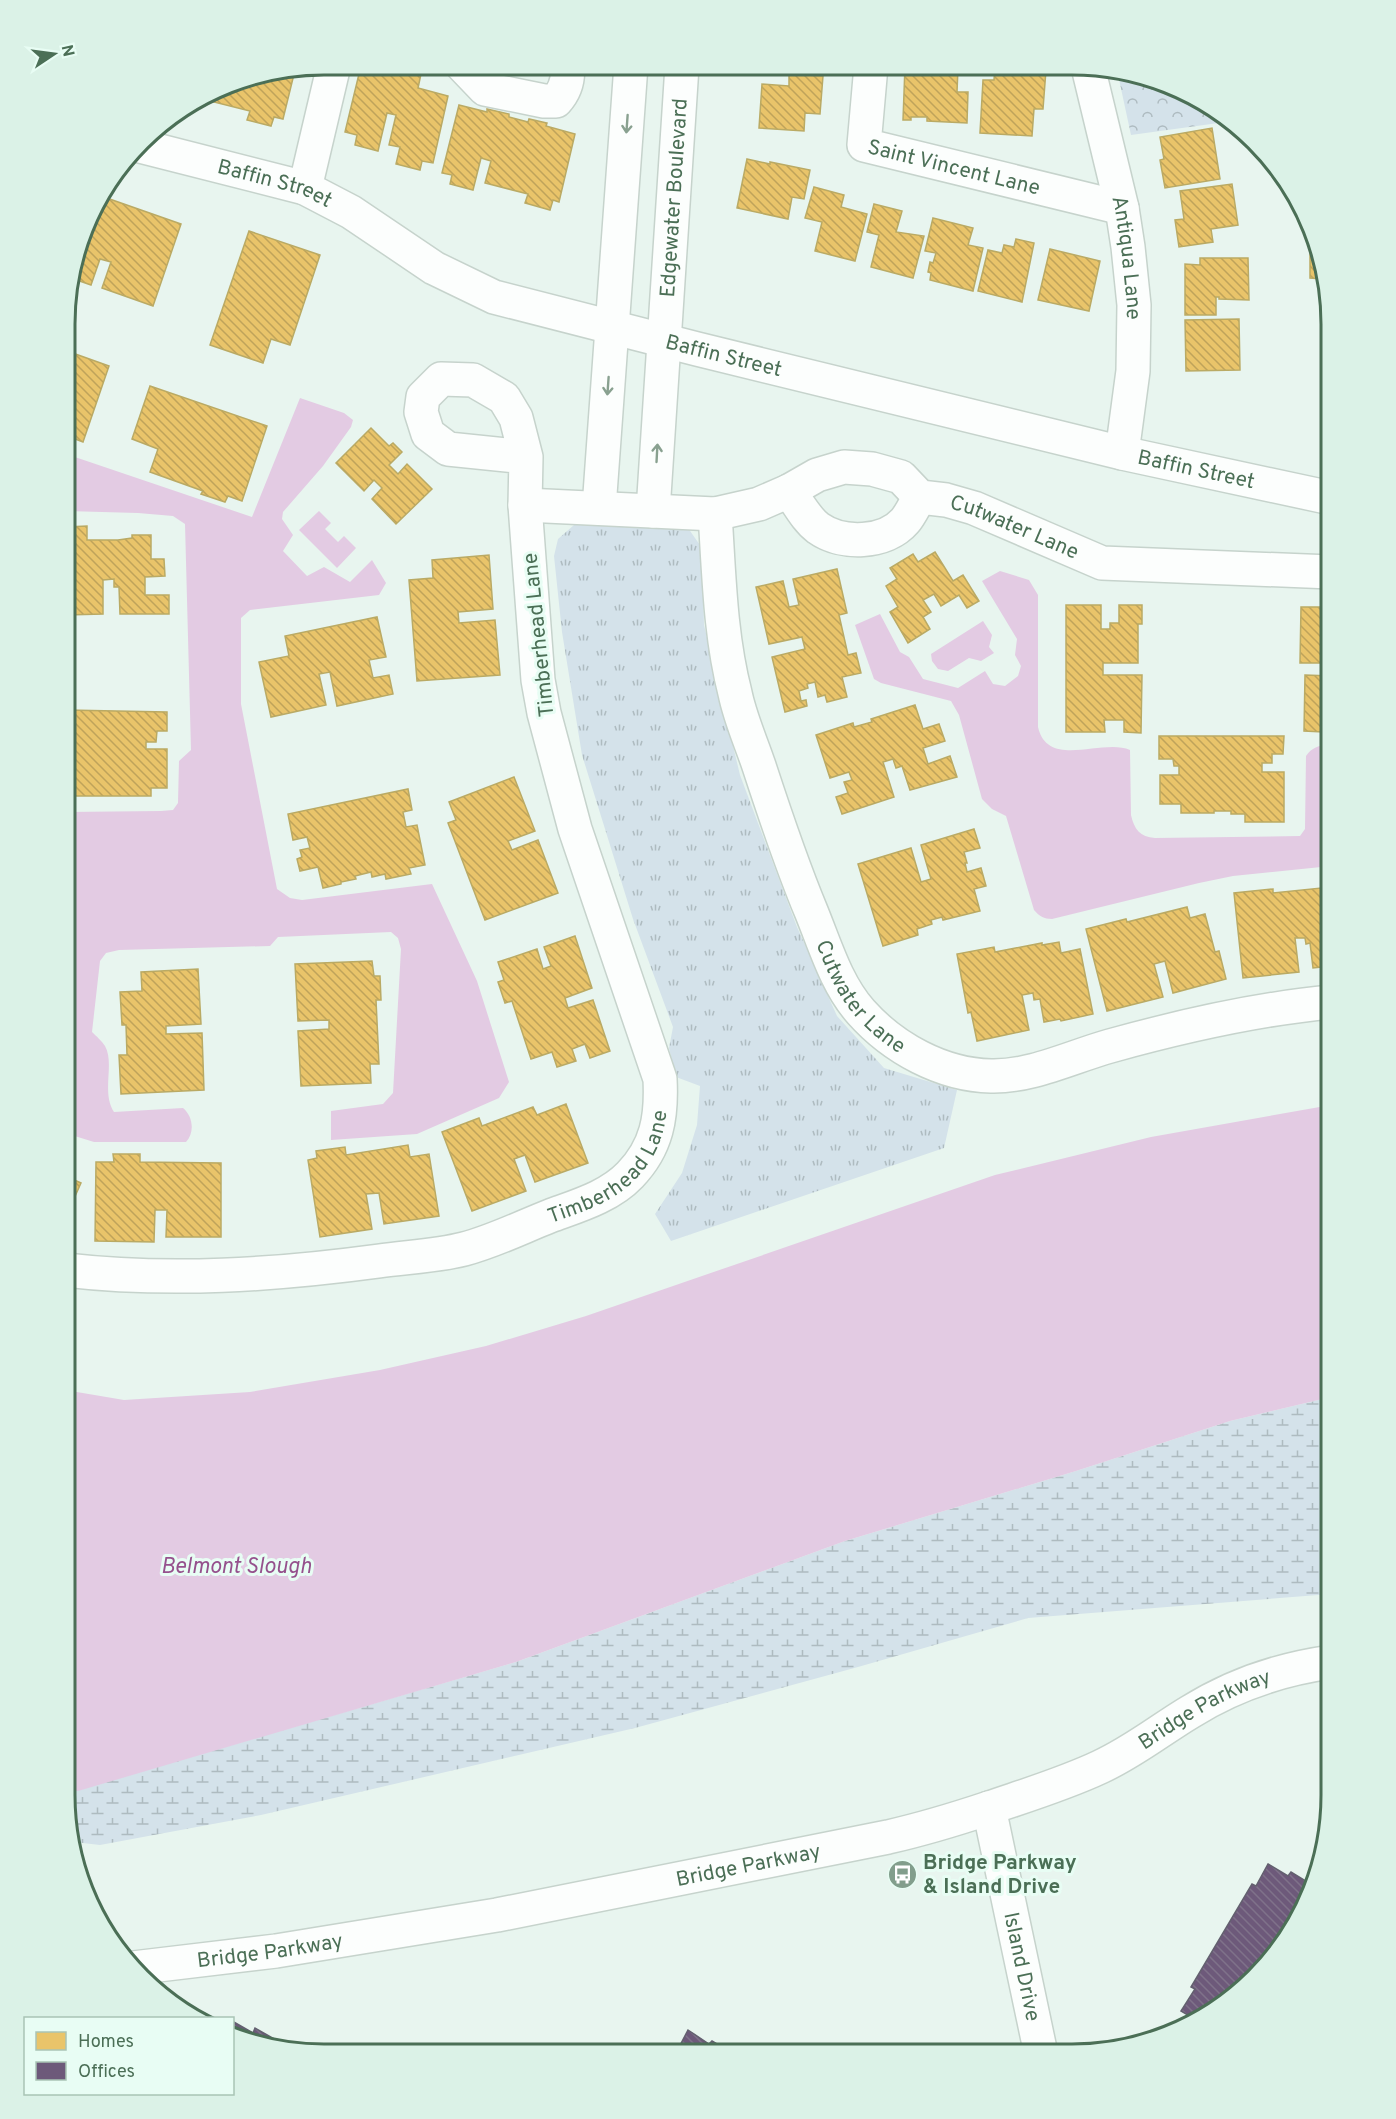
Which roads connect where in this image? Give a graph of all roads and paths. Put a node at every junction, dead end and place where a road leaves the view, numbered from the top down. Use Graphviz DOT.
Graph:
graph roads {
  1 [pos="331,75"];
  2 [pos="472,75"];
  3 [pos="567,75"];
  4 [pos="630,75"];
  5 [pos="681,75"];
  6 [pos="869,75"];
  7 [pos="1090,76"];
  8 [pos="148,148"];
  9 [pos="305,188"];
  10 [pos="1122,208"];
  11 [pos="613,328"];
  12 [pos="664,340"];
  13 [pos="1122,453"];
  14 [pos="526,457"];
  15 [pos="789,491"];
  16 [pos="1321,496"];
  17 [pos="920,497"];
  18 [pos="525,505"];
  19 [pos="599,508"];
  20 [pos="653,511"];
  21 [pos="715,514"];
  22 [pos="1321,572"];
  23 [pos="1321,1003"];
  24 [pos="75,1271"];
  25 [pos="1321,1664"];
  26 [pos="989,1808"];
  27 [pos="144,1967"];
  28 [pos="1039,2044"];
  1 -- 9 [label="street"];
  2 -- 3 [label="street"];
  4 -- 11 [label="street, one-way"];
  5 -- 12 [label="street, Edgewater Boulevard"];
  6 -- 10 [label="street, Saint Vincent Lane"];
  7 -- 10 [label="street, Antiqua Lane"];
  8 -- 9 [label="street, Baffin Street"];
  9 -- 11 [label="street, Baffin Street"];
  10 -- 13 [label="street, Antiqua Lane"];
  11 -- 12 [label="street, Baffin Street"];
  11 -- 19 [label="street, one-way"];
  12 -- 13 [label="street, Baffin Street"];
  20 -- 12 [label="street, Edgewater Boulevard, one-way"];
  13 -- 16 [label="street, Baffin Street"];
  14 -- 18 [label="street, Timberhead Lane"];
  15 -- 17 [label="street, Cutwater Lane"];
  15 -- 17 [label="street"];
  15 -- 21 [label="street, Cutwater Lane"];
  17 -- 22 [label="street, Cutwater Lane"];
  18 -- 19 [label="street, Cutwater Lane"];
  18 -- 24 [label="street, Timberhead Lane"];
  19 -- 20 [label="street, Cutwater Lane"];
  20 -- 21 [label="street, Cutwater Lane"];
  21 -- 23 [label="street, Cutwater Lane"];
  25 -- 26 [label="street, Bridge Parkway"];
  26 -- 27 [label="street, Bridge Parkway"];
  26 -- 28 [label="street, Island Drive"];
}
